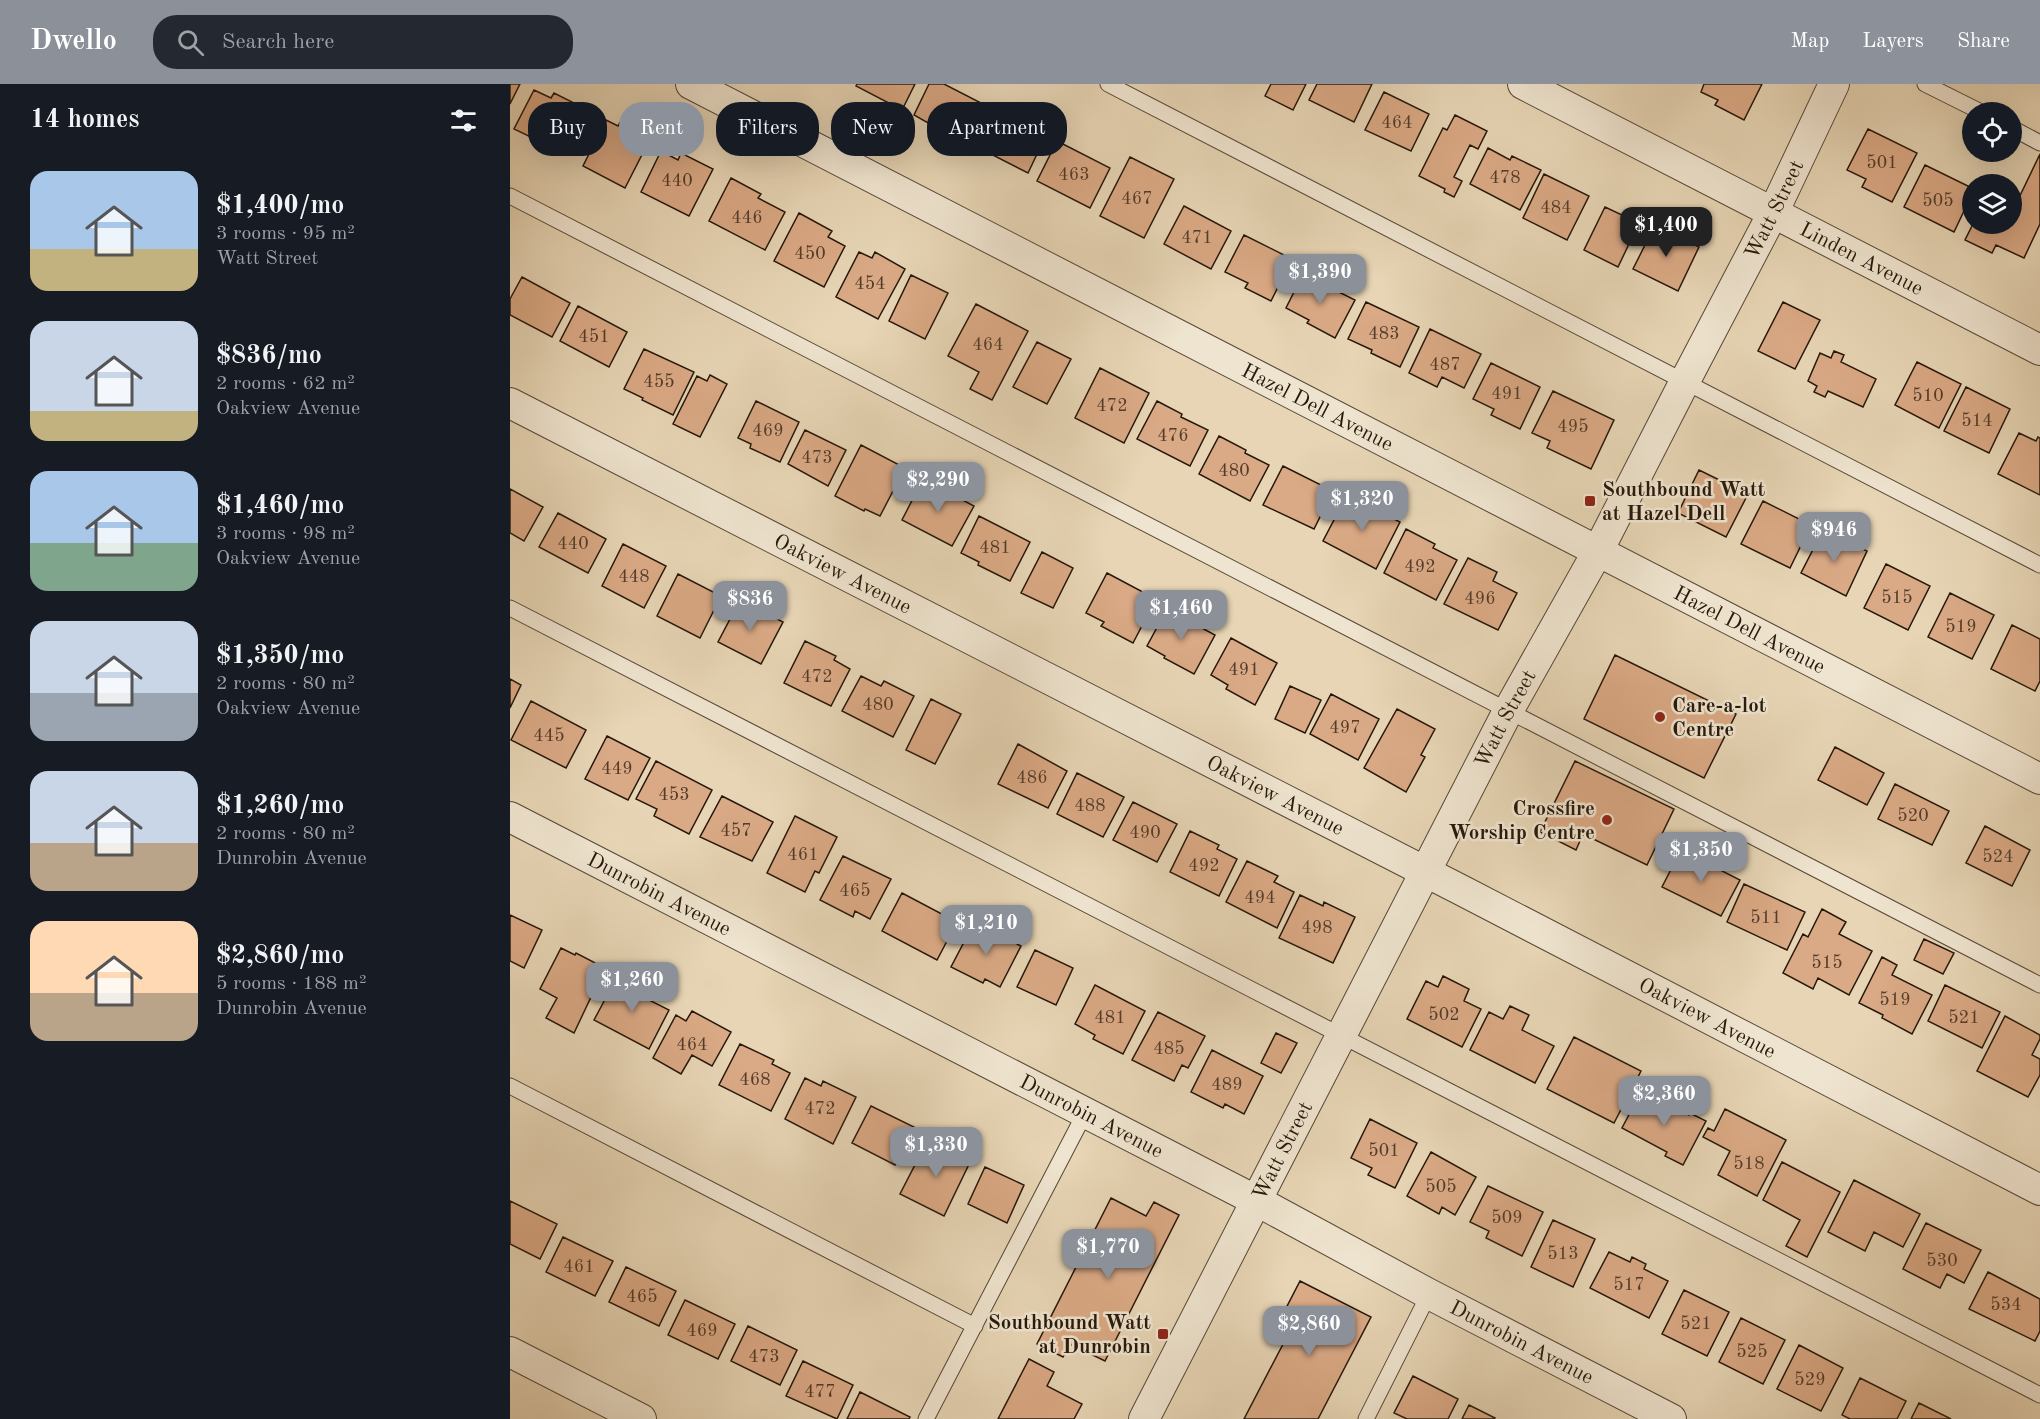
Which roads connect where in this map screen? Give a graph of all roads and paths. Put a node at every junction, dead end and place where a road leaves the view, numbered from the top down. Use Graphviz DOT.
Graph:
graph roads {
  1 [pos="691,84"];
  2 [pos="1108,84"];
  3 [pos="1523,84"];
  4 [pos="1834,84"];
  5 [pos="1926,84"];
  6 [pos="1962,102"];
  7 [pos="2022,133"];
  8 [pos="2040,143"];
  9 [pos="510,196"];
  10 [pos="1773,213"];
  11 [pos="2040,350"];
  12 [pos="1684,381"];
  13 [pos="510,403"];
  14 [pos="1598,551"];
  15 [pos="2040,564"];
  16 [pos="510,608"];
  17 [pos="1508,711"];
  18 [pos="2040,779"];
  19 [pos="510,818"];
  20 [pos="1426,872"];
  21 [pos="2040,985"];
  22 [pos="1342,1036"];
  23 [pos="510,1086"];
  24 [pos="1085,1113"];
  25 [pos="2040,1190"];
  26 [pos="1257,1201"];
  27 [pos="1429,1294"];
  28 [pos="975,1326"];
  29 [pos="510,1352"];
  30 [pos="2040,1395"];
  31 [pos="641,1419"];
  32 [pos="926,1419"];
  33 [pos="1144,1419"];
  34 [pos="1366,1419"];
  35 [pos="1671,1419"];
  1 -- 14 [label="street, Hazel Dell Avenue"];
  2 -- 12 [label="lane"];
  3 -- 10 [label="street, Linden Avenue"];
  4 -- 10 [label="street, Watt Street"];
  5 -- 6 [label="lane"];
  7 -- 8 [label="lane"];
  9 -- 17 [label="lane"];
  10 -- 11 [label="street, Linden Avenue"];
  10 -- 12 [label="street, Watt Street"];
  12 -- 14 [label="street, Watt Street"];
  12 -- 15 [label="lane"];
  13 -- 20 [label="street, Oakview Avenue"];
  14 -- 17 [label="street, Watt Street"];
  14 -- 18 [label="street, Hazel Dell Avenue"];
  16 -- 22 [label="lane"];
  17 -- 20 [label="street, Watt Street"];
  17 -- 21 [label="lane"];
  19 -- 24 [label="street, Dunrobin Avenue"];
  20 -- 22 [label="street, Watt Street"];
  20 -- 25 [label="street, Oakview Avenue"];
  22 -- 26 [label="street, Watt Street"];
  22 -- 30 [label="lane"];
  23 -- 28 [label="lane"];
  24 -- 26 [label="street, Dunrobin Avenue"];
  24 -- 28 [label="lane"];
  26 -- 27 [label="street, Dunrobin Avenue"];
  26 -- 33 [label="street, Watt Street"];
  27 -- 34 [label="lane"];
  27 -- 35 [label="street, Dunrobin Avenue"];
  28 -- 32 [label="lane"];
  29 -- 31 [label="street"];
}
